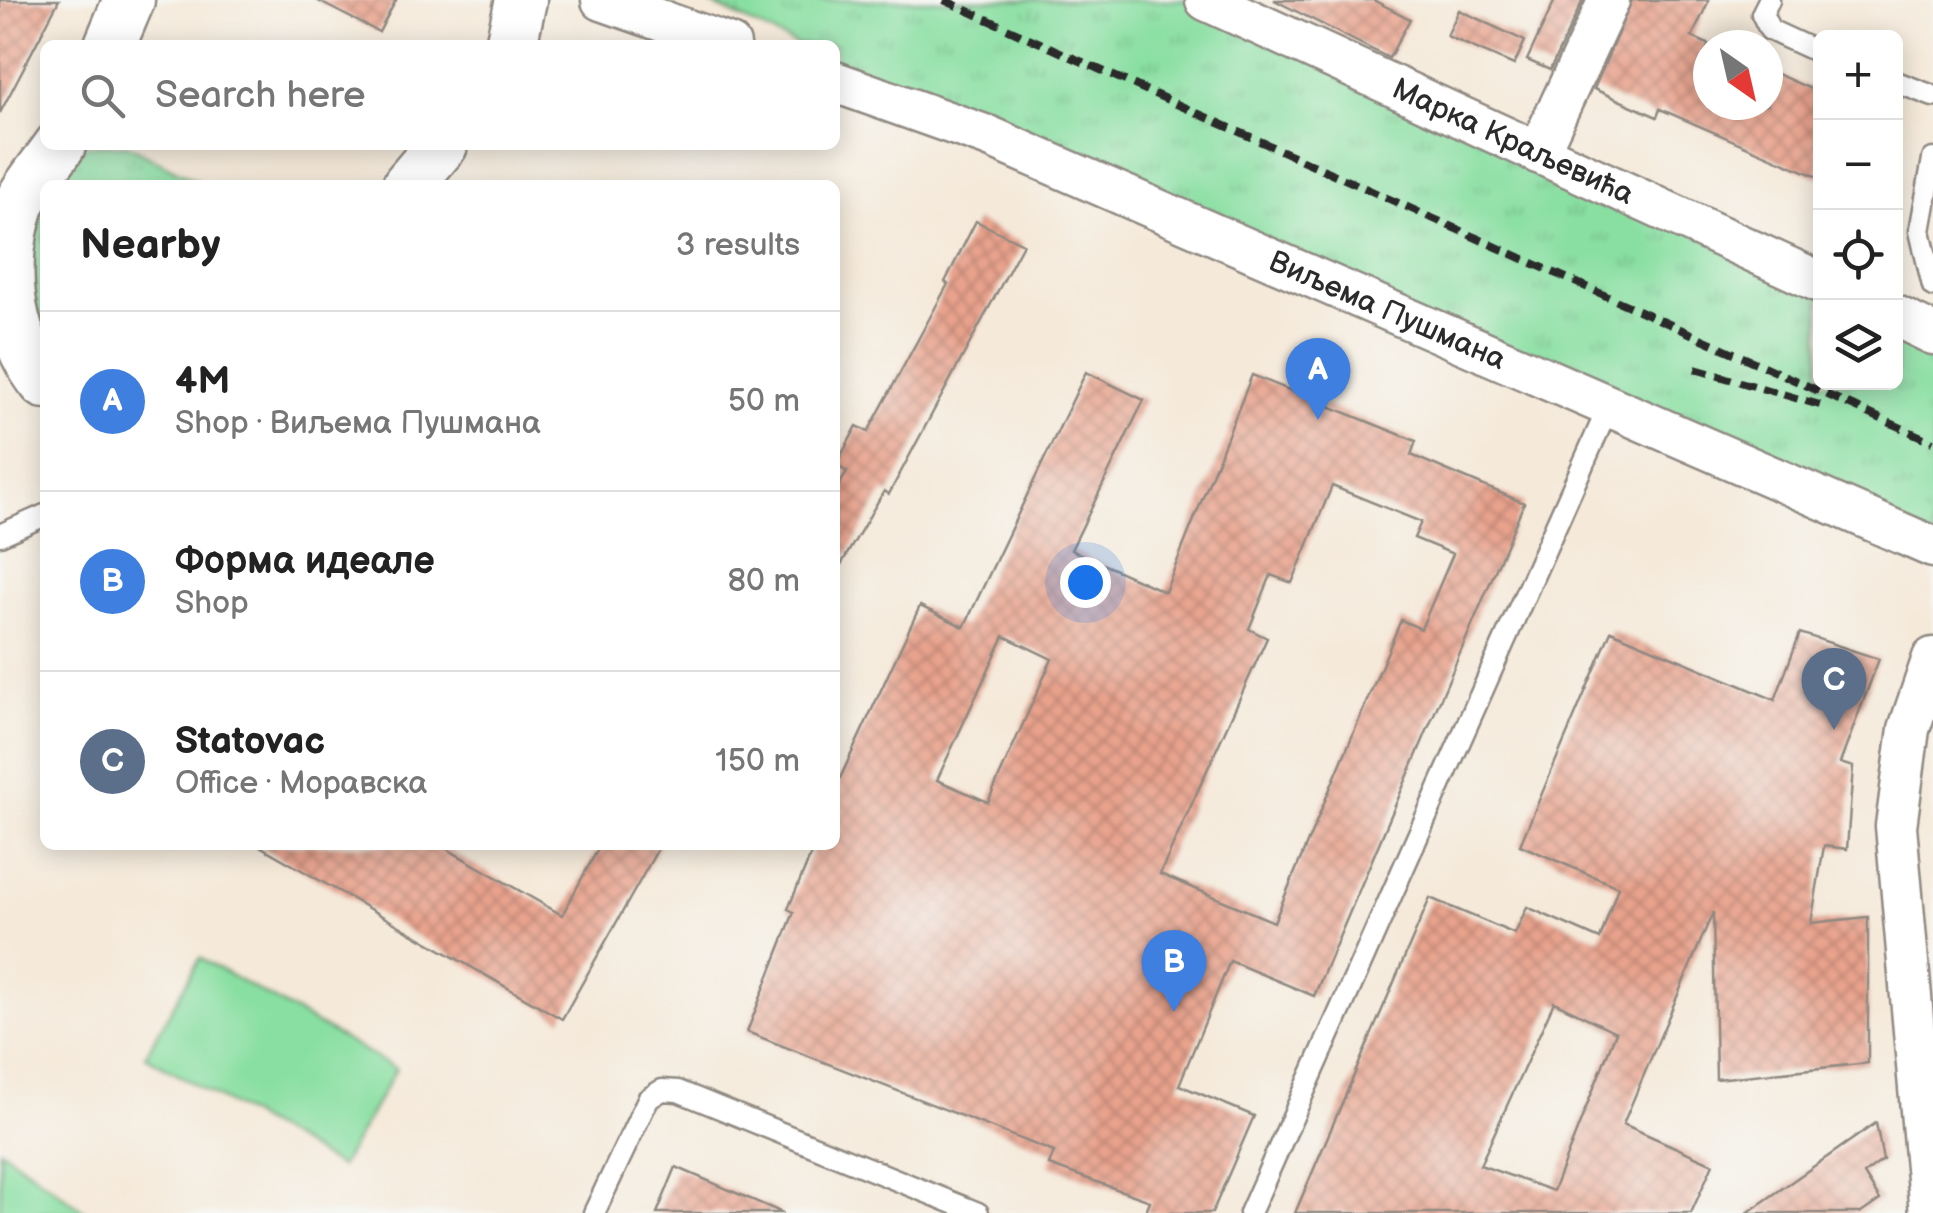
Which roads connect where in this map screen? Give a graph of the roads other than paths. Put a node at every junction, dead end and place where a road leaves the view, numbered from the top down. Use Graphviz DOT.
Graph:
graph roads {
  1 [pos="129,0"];
  2 [pos="521,0"];
  3 [pos="602,0"];
  4 [pos="1206,0"];
  5 [pos="1609,0"];
  6 [pos="1768,0"];
  7 [pos="112,40"];
  8 [pos="512,40"];
  9 [pos="716,40"];
  10 [pos="1813,50"];
  11 [pos="840,84"];
  12 [pos="1903,85"];
  13 [pos="1933,96"];
  14 [pos="56,150"];
  15 [pos="438,150"];
  16 [pos="1538,153"];
  17 [pos="1933,159"];
  18 [pos="412,180"];
  19 [pos="3,250"];
  20 [pos="1813,279"];
  21 [pos="1933,286"];
  22 [pos="40,376"];
  23 [pos="1609,406"];
  24 [pos="40,518"];
  25 [pos="0,536"];
  26 [pos="1933,546"];
  27 [pos="1933,658"];
  28 [pos="1921,734"];
  29 [pos="594,1213"];
  30 [pos="978,1213"];
  31 [pos="1250,1213"];
  32 [pos="1930,1213"];
  1 -- 7 [label="street"];
  2 -- 8 [label="street"];
  3 -- 9 [label="street"];
  4 -- 16 [label="street, Марка Краљевића"];
  5 -- 16 [label="street"];
  6 -- 10 [label="lane"];
  11 -- 23 [label="street, Виљема Пушмана"];
  12 -- 13 [label="lane"];
  14 -- 19 [label="street"];
  15 -- 18 [label="street"];
  16 -- 20 [label="street, Марка Краљевића"];
  17 -- 21 [label="lane"];
  19 -- 22 [label="street"];
  23 -- 26 [label="street, Виљема Пушмана"];
  23 -- 31 [label="lane"];
  24 -- 25 [label="lane"];
  27 -- 28 [label="street"];
  28 -- 32 [label="street"];
  29 -- 30 [label="lane"];
}
